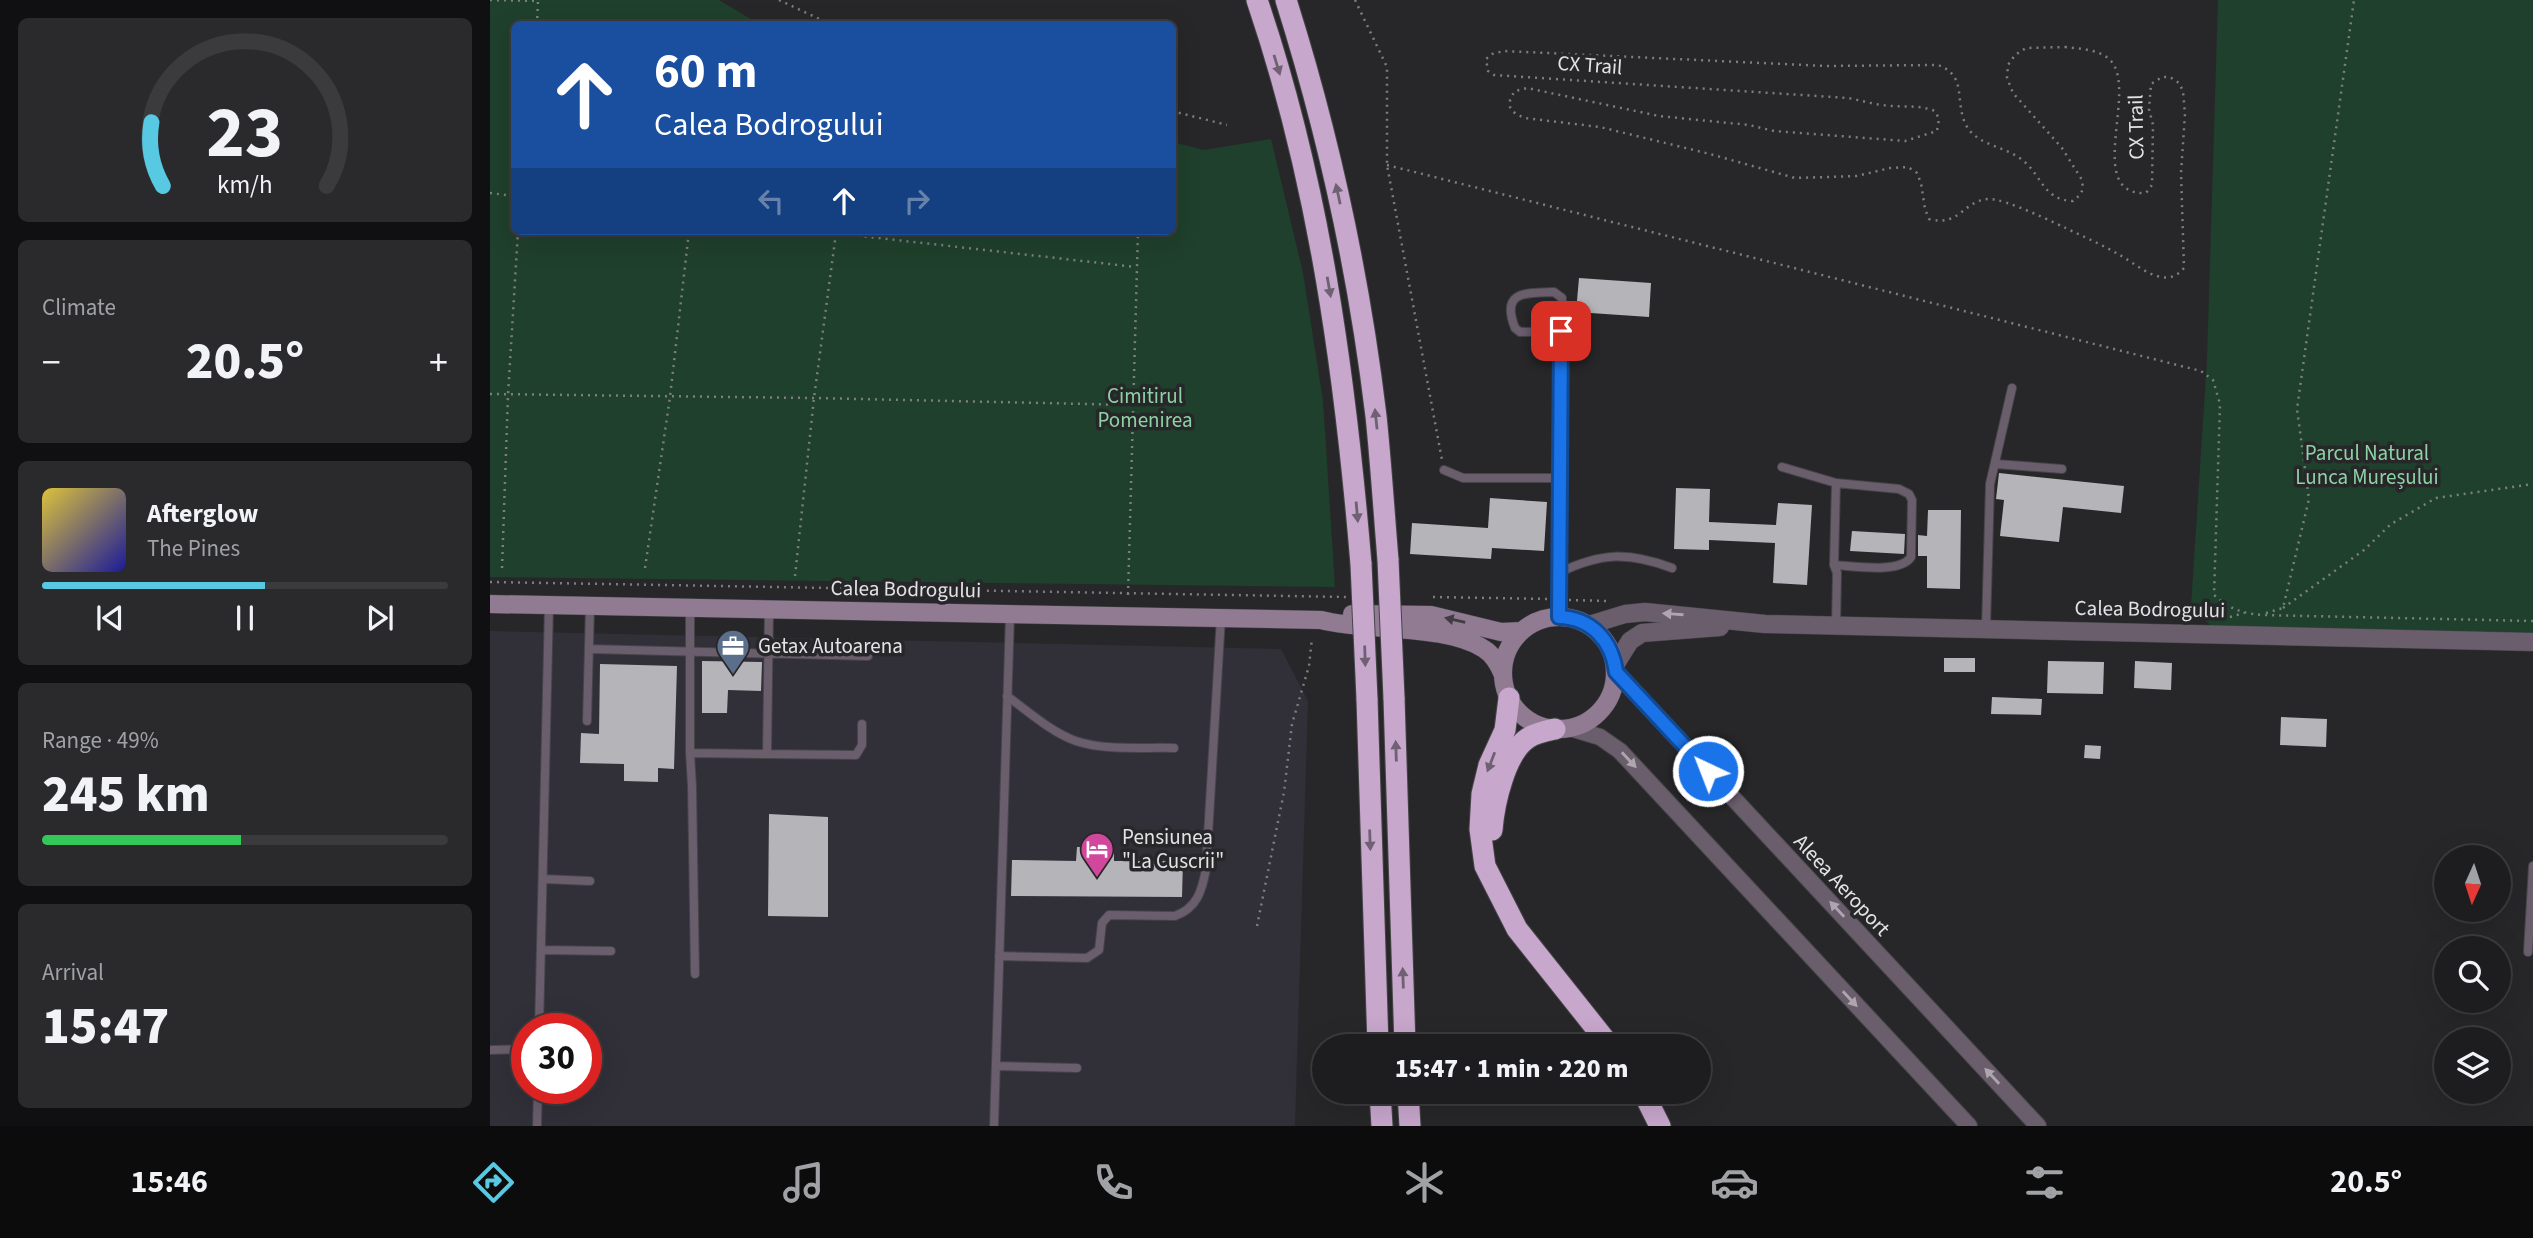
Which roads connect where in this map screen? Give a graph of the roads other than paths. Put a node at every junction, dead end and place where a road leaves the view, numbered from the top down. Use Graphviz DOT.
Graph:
graph roads {
  1 [pos="1257,0"];
  2 [pos="1286,0"];
  3 [pos="1561,331"];
  4 [pos="2012,388"];
  5 [pos="1996,464"];
  6 [pos="1782,467"];
  7 [pos="2062,469"];
  8 [pos="1444,470"];
  9 [pos="1559,478"];
  10 [pos="1836,482"];
  11 [pos="1834,565"];
  12 [pos="1672,568"];
  13 [pos="1559,573"];
  14 [pos="490,604"];
  15 [pos="549,605"];
  16 [pos="590,606"];
  17 [pos="690,608"];
  18 [pos="1558,608"];
  19 [pos="769,609"];
  20 [pos="1010,613"];
  21 [pos="1221,618"];
  22 [pos="1317,620"];
  23 [pos="1765,624"];
  24 [pos="1589,625"];
  25 [pos="1836,625"];
  26 [pos="1986,628"];
  27 [pos="1522,631"];
  28 [pos="2533,642"];
  29 [pos="589,649"];
  30 [pos="690,652"];
  31 [pos="768,653"];
  32 [pos="868,656"];
  33 [pos="1616,669"];
  34 [pos="1503,675"];
  35 [pos="1007,696"];
  36 [pos="1509,698"];
  37 [pos="587,721"];
  38 [pos="862,724"];
  39 [pos="1563,728"];
  40 [pos="1174,748"];
  41 [pos="690,753"];
  42 [pos="767,754"];
  43 [pos="2533,866"];
  44 [pos="543,879"];
  45 [pos="590,881"];
  46 [pos="1501,898"];
  47 [pos="541,950"];
  48 [pos="611,951"];
  49 [pos="2528,952"];
  50 [pos="999,956"];
  51 [pos="695,974"];
  52 [pos="539,1013"];
  53 [pos="1378,1034"];
  54 [pos="1405,1034"];
  55 [pos="1600,1034"];
  56 [pos="511,1049"];
  57 [pos="490,1050"];
  58 [pos="996,1066"];
  59 [pos="1077,1068"];
  60 [pos="538,1104"];
  61 [pos="1381,1104"];
  62 [pos="1409,1104"];
  63 [pos="1649,1104"];
  64 [pos="537,1126"];
  65 [pos="994,1126"];
  66 [pos="1382,1126"];
  67 [pos="1410,1126"];
  68 [pos="1660,1126"];
  69 [pos="1969,1126"];
  70 [pos="2038,1126"];
  1 -- 53 [label="highway, one-way, bridge"];
  54 -- 2 [label="highway, one-way, bridge"];
  3 -- 3 [label="lane"];
  3 -- 9 [label="lane"];
  4 -- 5 [label="lane"];
  5 -- 7 [label="lane"];
  5 -- 26 [label="lane"];
  6 -- 10 [label="lane"];
  8 -- 9 [label="lane"];
  9 -- 13 [label="lane"];
  10 -- 11 [label="lane"];
  10 -- 11 [label="lane"];
  11 -- 25 [label="lane"];
  12 -- 13 [label="lane"];
  13 -- 18 [label="lane"];
  14 -- 15 [label="main road, Calea Bodrogului"];
  15 -- 16 [label="main road, Calea Bodrogului"];
  15 -- 44 [label="lane"];
  16 -- 17 [label="main road, Calea Bodrogului"];
  16 -- 29 [label="lane"];
  17 -- 19 [label="main road, Calea Bodrogului"];
  17 -- 30 [label="lane"];
  18 -- 24 [label="main road"];
  18 -- 27 [label="main road, Calea Bodrogului"];
  19 -- 20 [label="main road, Calea Bodrogului"];
  19 -- 31 [label="lane"];
  20 -- 21 [label="main road, Calea Bodrogului"];
  20 -- 35 [label="lane"];
  21 -- 22 [label="main road, Calea Bodrogului"];
  21 -- 50 [label="lane"];
  27 -- 22 [label="main road, Calea Bodrogului, one-way"];
  22 -- 34 [label="main road, Calea Bodrogului"];
  23 -- 24 [label="street, Calea Bodrogului, one-way"];
  23 -- 25 [label="street, Calea Bodrogului"];
  23 -- 33 [label="street, Calea Bodrogului"];
  24 -- 33 [label="main road"];
  25 -- 26 [label="street, Calea Bodrogului"];
  26 -- 28 [label="street, Calea Bodrogului"];
  27 -- 34 [label="main road"];
  29 -- 30 [label="lane"];
  29 -- 37 [label="lane"];
  30 -- 31 [label="lane"];
  30 -- 41 [label="lane"];
  31 -- 32 [label="lane"];
  31 -- 42 [label="lane"];
  33 -- 39 [label="main road, Calea Bodrogului"];
  70 -- 33 [label="street, Aleea Aeroport, one-way"];
  34 -- 36 [label="main road, Calea Bodrogului"];
  35 -- 40 [label="lane"];
  35 -- 50 [label="lane"];
  36 -- 39 [label="main road"];
  36 -- 46 [label="highway, one-way"];
  38 -- 42 [label="lane"];
  39 -- 46 [label="highway"];
  39 -- 69 [label="street, one-way"];
  41 -- 42 [label="lane"];
  41 -- 51 [label="lane"];
  43 -- 49 [label="lane"];
  44 -- 45 [label="lane"];
  44 -- 47 [label="lane"];
  46 -- 55 [label="highway"];
  47 -- 48 [label="lane"];
  47 -- 52 [label="lane"];
  50 -- 58 [label="lane"];
  56 -- 57 [label="lane"];
  58 -- 59 [label="lane"];
  58 -- 65 [label="lane"];
  60 -- 64 [label="lane"];
  61 -- 66 [label="highway"];
  62 -- 67 [label="highway"];
  63 -- 68 [label="highway"];
}
